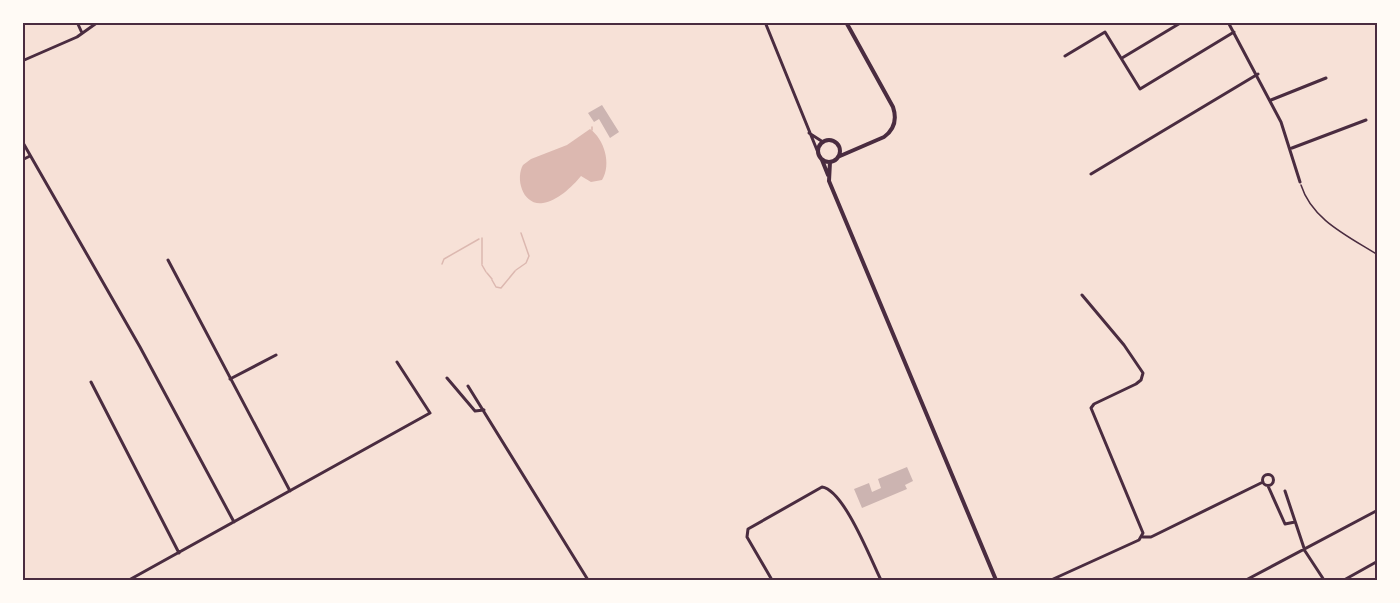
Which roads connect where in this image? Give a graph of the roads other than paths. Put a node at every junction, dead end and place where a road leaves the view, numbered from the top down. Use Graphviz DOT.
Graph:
graph roads {
  1 [pos="77,22"];
  2 [pos="98,22"];
  3 [pos="765,22"];
  4 [pos="846,22"];
  5 [pos="1182,22"];
  6 [pos="1235,22"];
  7 [pos="1229,24"];
  8 [pos="1234,32"];
  9 [pos="82,33"];
  10 [pos="1065,56"];
  11 [pos="1122,58"];
  12 [pos="22,61"];
  13 [pos="1258,74"];
  14 [pos="1326,78"];
  15 [pos="1271,100"];
  16 [pos="1366,120"];
  17 [pos="809,133"];
  18 [pos="22,141"];
  19 [pos="823,142"];
  20 [pos="839,146"];
  21 [pos="857,148"];
  22 [pos="1292,148"];
  23 [pos="30,156"];
  24 [pos="840,156"];
  25 [pos="820,157"];
  26 [pos="22,160"];
  27 [pos="830,162"];
  28 [pos="1091,174"];
  29 [pos="829,178"];
  30 [pos="1300,182"];
  31 [pos="168,260"];
  32 [pos="1082,295"];
  33 [pos="276,355"];
  34 [pos="397,362"];
  35 [pos="447,378"];
  36 [pos="230,379"];
  37 [pos="91,382"];
  38 [pos="468,386"];
  39 [pos="484,410"];
  40 [pos="1263,482"];
  41 [pos="1268,486"];
  42 [pos="290,491"];
  43 [pos="1285,491"];
  44 [pos="1377,510"];
  45 [pos="234,522"];
  46 [pos="1295,522"];
  47 [pos="1142,536"];
  48 [pos="1305,549"];
  49 [pos="179,553"];
  50 [pos="1377,561"];
  51 [pos="129,580"];
  52 [pos="588,580"];
  53 [pos="772,580"];
  54 [pos="881,580"];
  55 [pos="994,580"];
  56 [pos="1051,580"];
  57 [pos="1246,580"];
  58 [pos="1324,580"];
  59 [pos="1344,580"];
  1 -- 9 [label="street"];
  2 -- 9 [label="street"];
  3 -- 17 [label="street"];
  4 -- 21 [label="street"];
  5 -- 11 [label="street"];
  6 -- 7 [label="street"];
  7 -- 8 [label="street"];
  8 -- 11 [label="street"];
  8 -- 13 [label="street"];
  9 -- 12 [label="street"];
  10 -- 11 [label="street"];
  13 -- 15 [label="street"];
  13 -- 28 [label="street"];
  14 -- 15 [label="street"];
  15 -- 22 [label="street"];
  16 -- 22 [label="street"];
  17 -- 19 [label="street"];
  17 -- 25 [label="street"];
  18 -- 23 [label="street"];
  19 -- 20 [label="street"];
  19 -- 25 [label="street"];
  20 -- 21 [label="street"];
  20 -- 24 [label="street"];
  21 -- 24 [label="street"];
  22 -- 30 [label="street"];
  23 -- 26 [label="street"];
  23 -- 45 [label="street"];
  24 -- 27 [label="street"];
  25 -- 27 [label="street"];
  25 -- 29 [label="street"];
  27 -- 29 [label="street"];
  29 -- 55 [label="street"];
  31 -- 36 [label="street"];
  32 -- 47 [label="street"];
  33 -- 36 [label="street"];
  34 -- 42 [label="street"];
  35 -- 39 [label="street"];
  36 -- 42 [label="street"];
  37 -- 49 [label="street"];
  38 -- 39 [label="street"];
  39 -- 52 [label="street"];
  40 -- 41 [label="street"];
  40 -- 41 [label="street"];
  40 -- 47 [label="street"];
  41 -- 46 [label="street"];
  42 -- 45 [label="street"];
  43 -- 46 [label="street"];
  44 -- 48 [label="street"];
  45 -- 49 [label="street"];
  46 -- 48 [label="street"];
  47 -- 56 [label="street"];
  48 -- 57 [label="street"];
  48 -- 58 [label="street"];
  49 -- 51 [label="street"];
  50 -- 59 [label="street"];
  53 -- 54 [label="street"];
}
